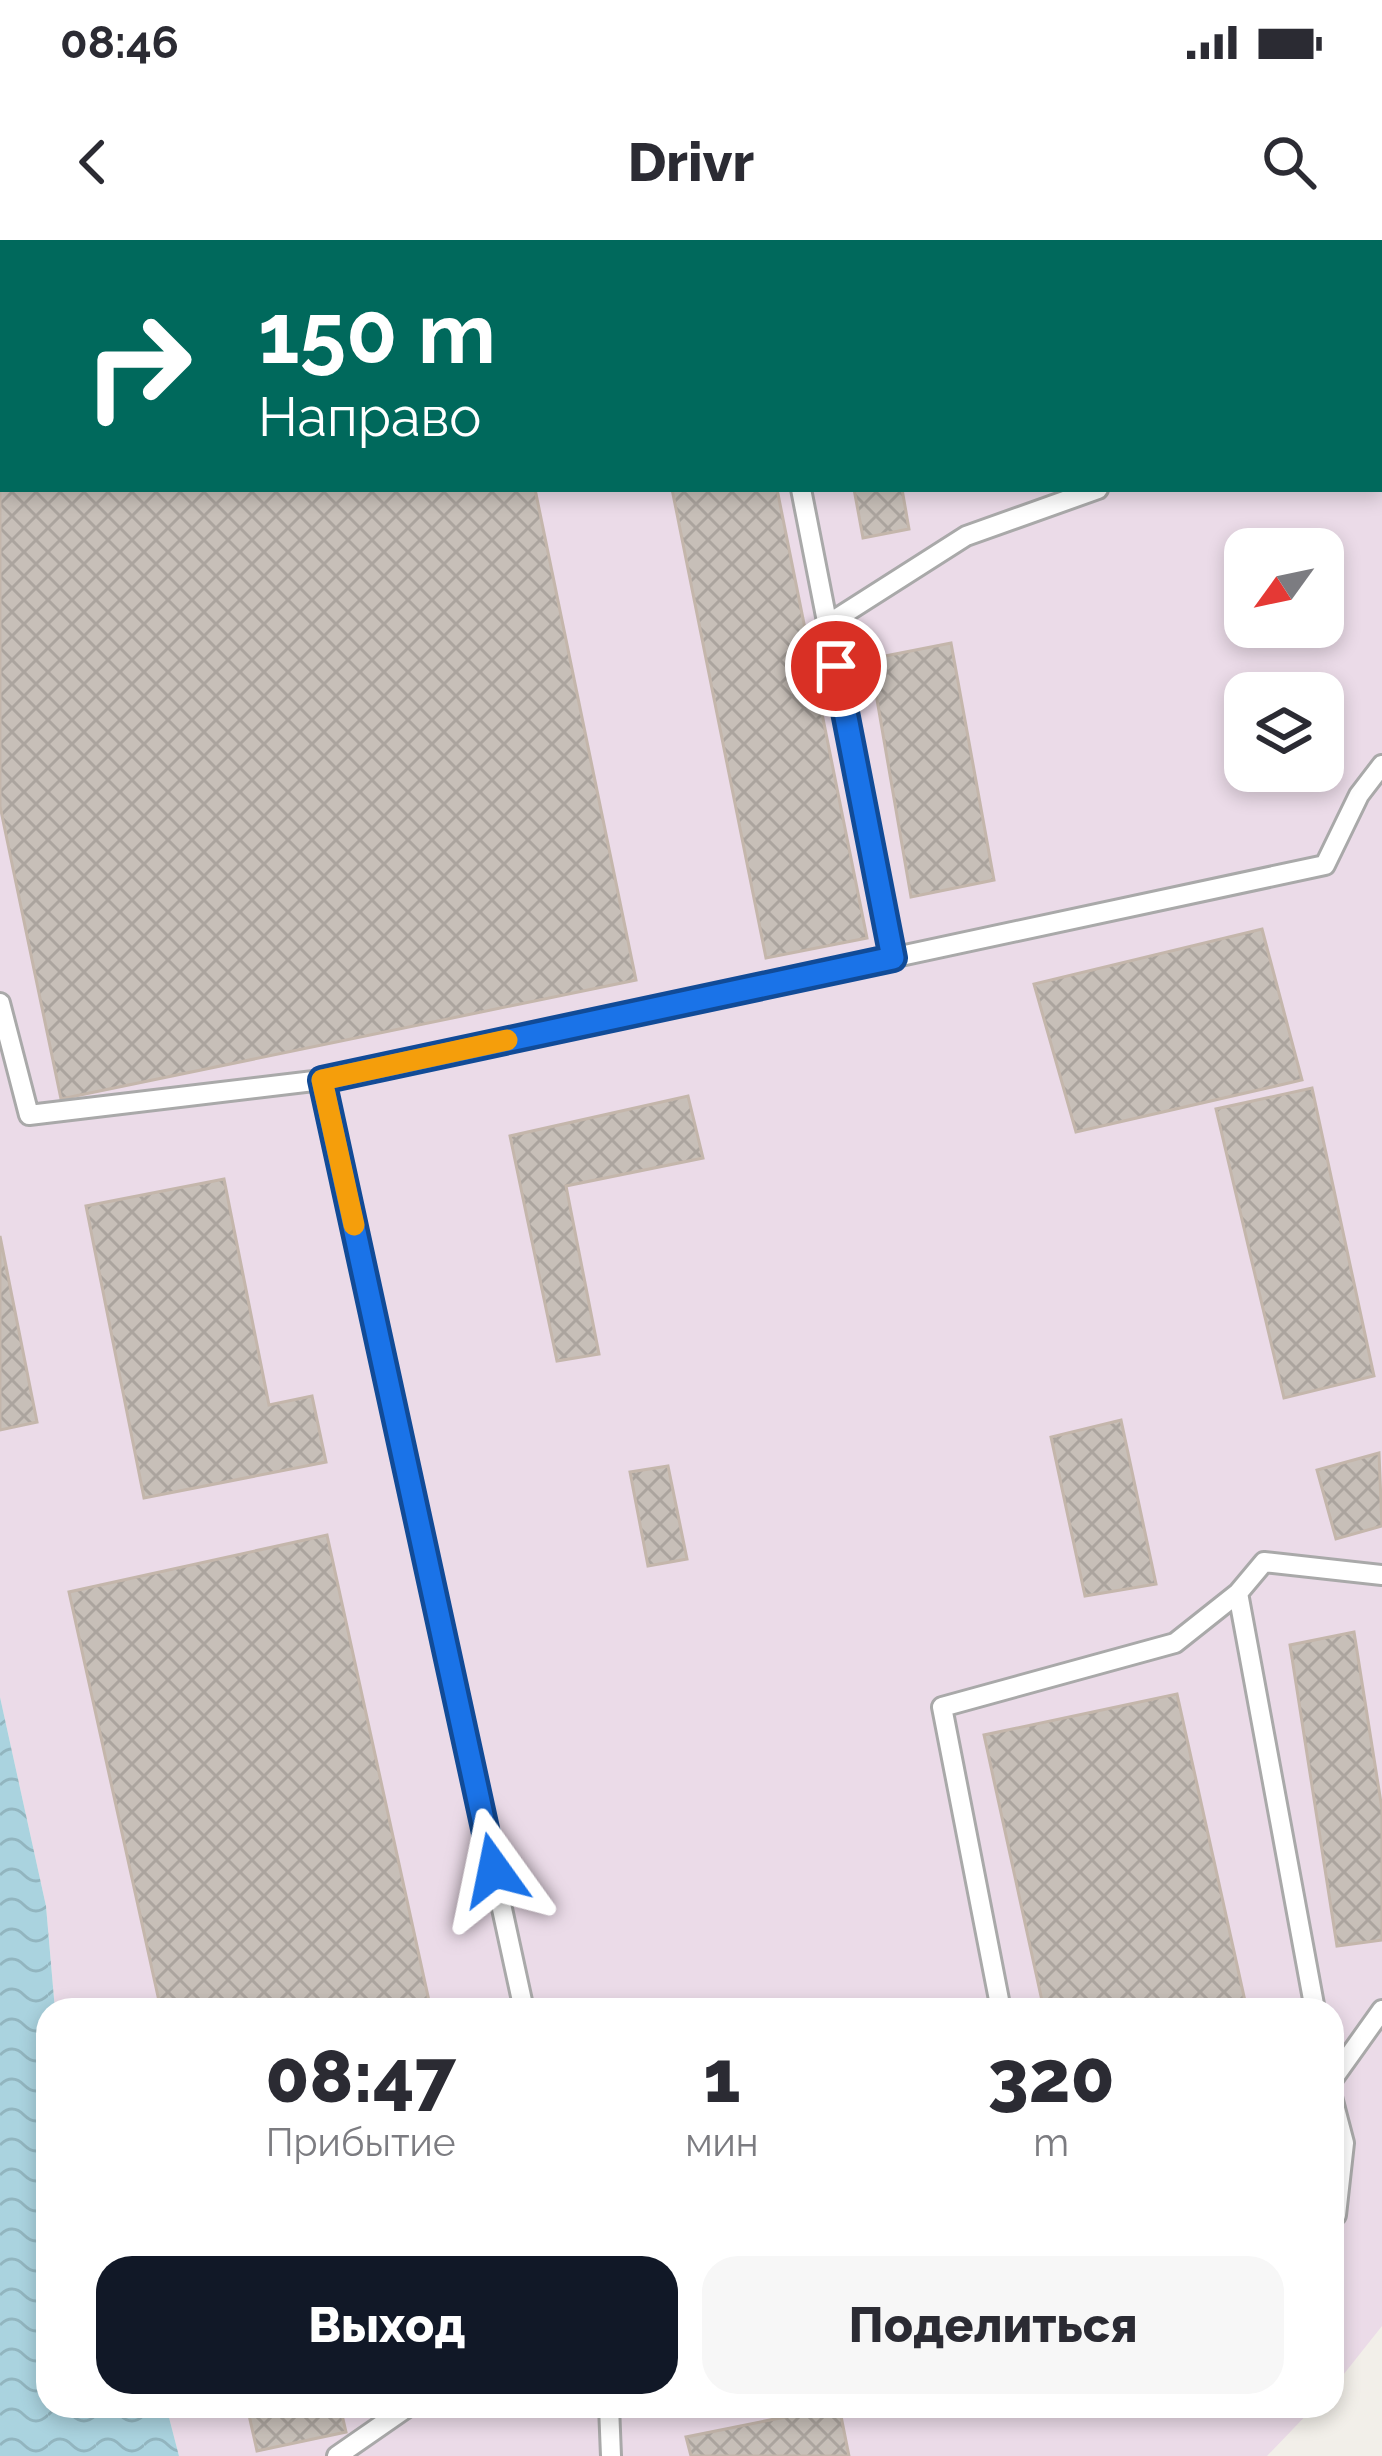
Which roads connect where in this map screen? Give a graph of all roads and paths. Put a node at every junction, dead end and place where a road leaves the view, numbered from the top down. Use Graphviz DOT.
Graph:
graph roads {
  1 [pos="802,492"];
  2 [pos="1090,492"];
  3 [pos="828,624"];
  4 [pos="1382,765"];
  5 [pos="893,958"];
  6 [pos="0,1003"];
  7 [pos="322,1080"];
  8 [pos="1382,1575"];
  9 [pos="1238,1593"];
  10 [pos="521,1998"];
  11 [pos="999,1998"];
  12 [pos="1313,1998"];
  13 [pos="1382,2010"];
  14 [pos="1344,2063"];
  15 [pos="392,2418"];
  16 [pos="608,2418"];
  17 [pos="337,2456"];
  18 [pos="610,2456"];
  1 -- 3 [label="lane"];
  2 -- 3 [label="lane"];
  3 -- 5 [label="lane"];
  4 -- 5 [label="lane"];
  5 -- 7 [label="lane"];
  6 -- 7 [label="lane"];
  7 -- 10 [label="lane"];
  8 -- 9 [label="lane"];
  9 -- 11 [label="lane"];
  9 -- 12 [label="lane"];
  13 -- 14 [label="lane"];
  15 -- 17 [label="lane"];
  16 -- 18 [label="lane"];
}
